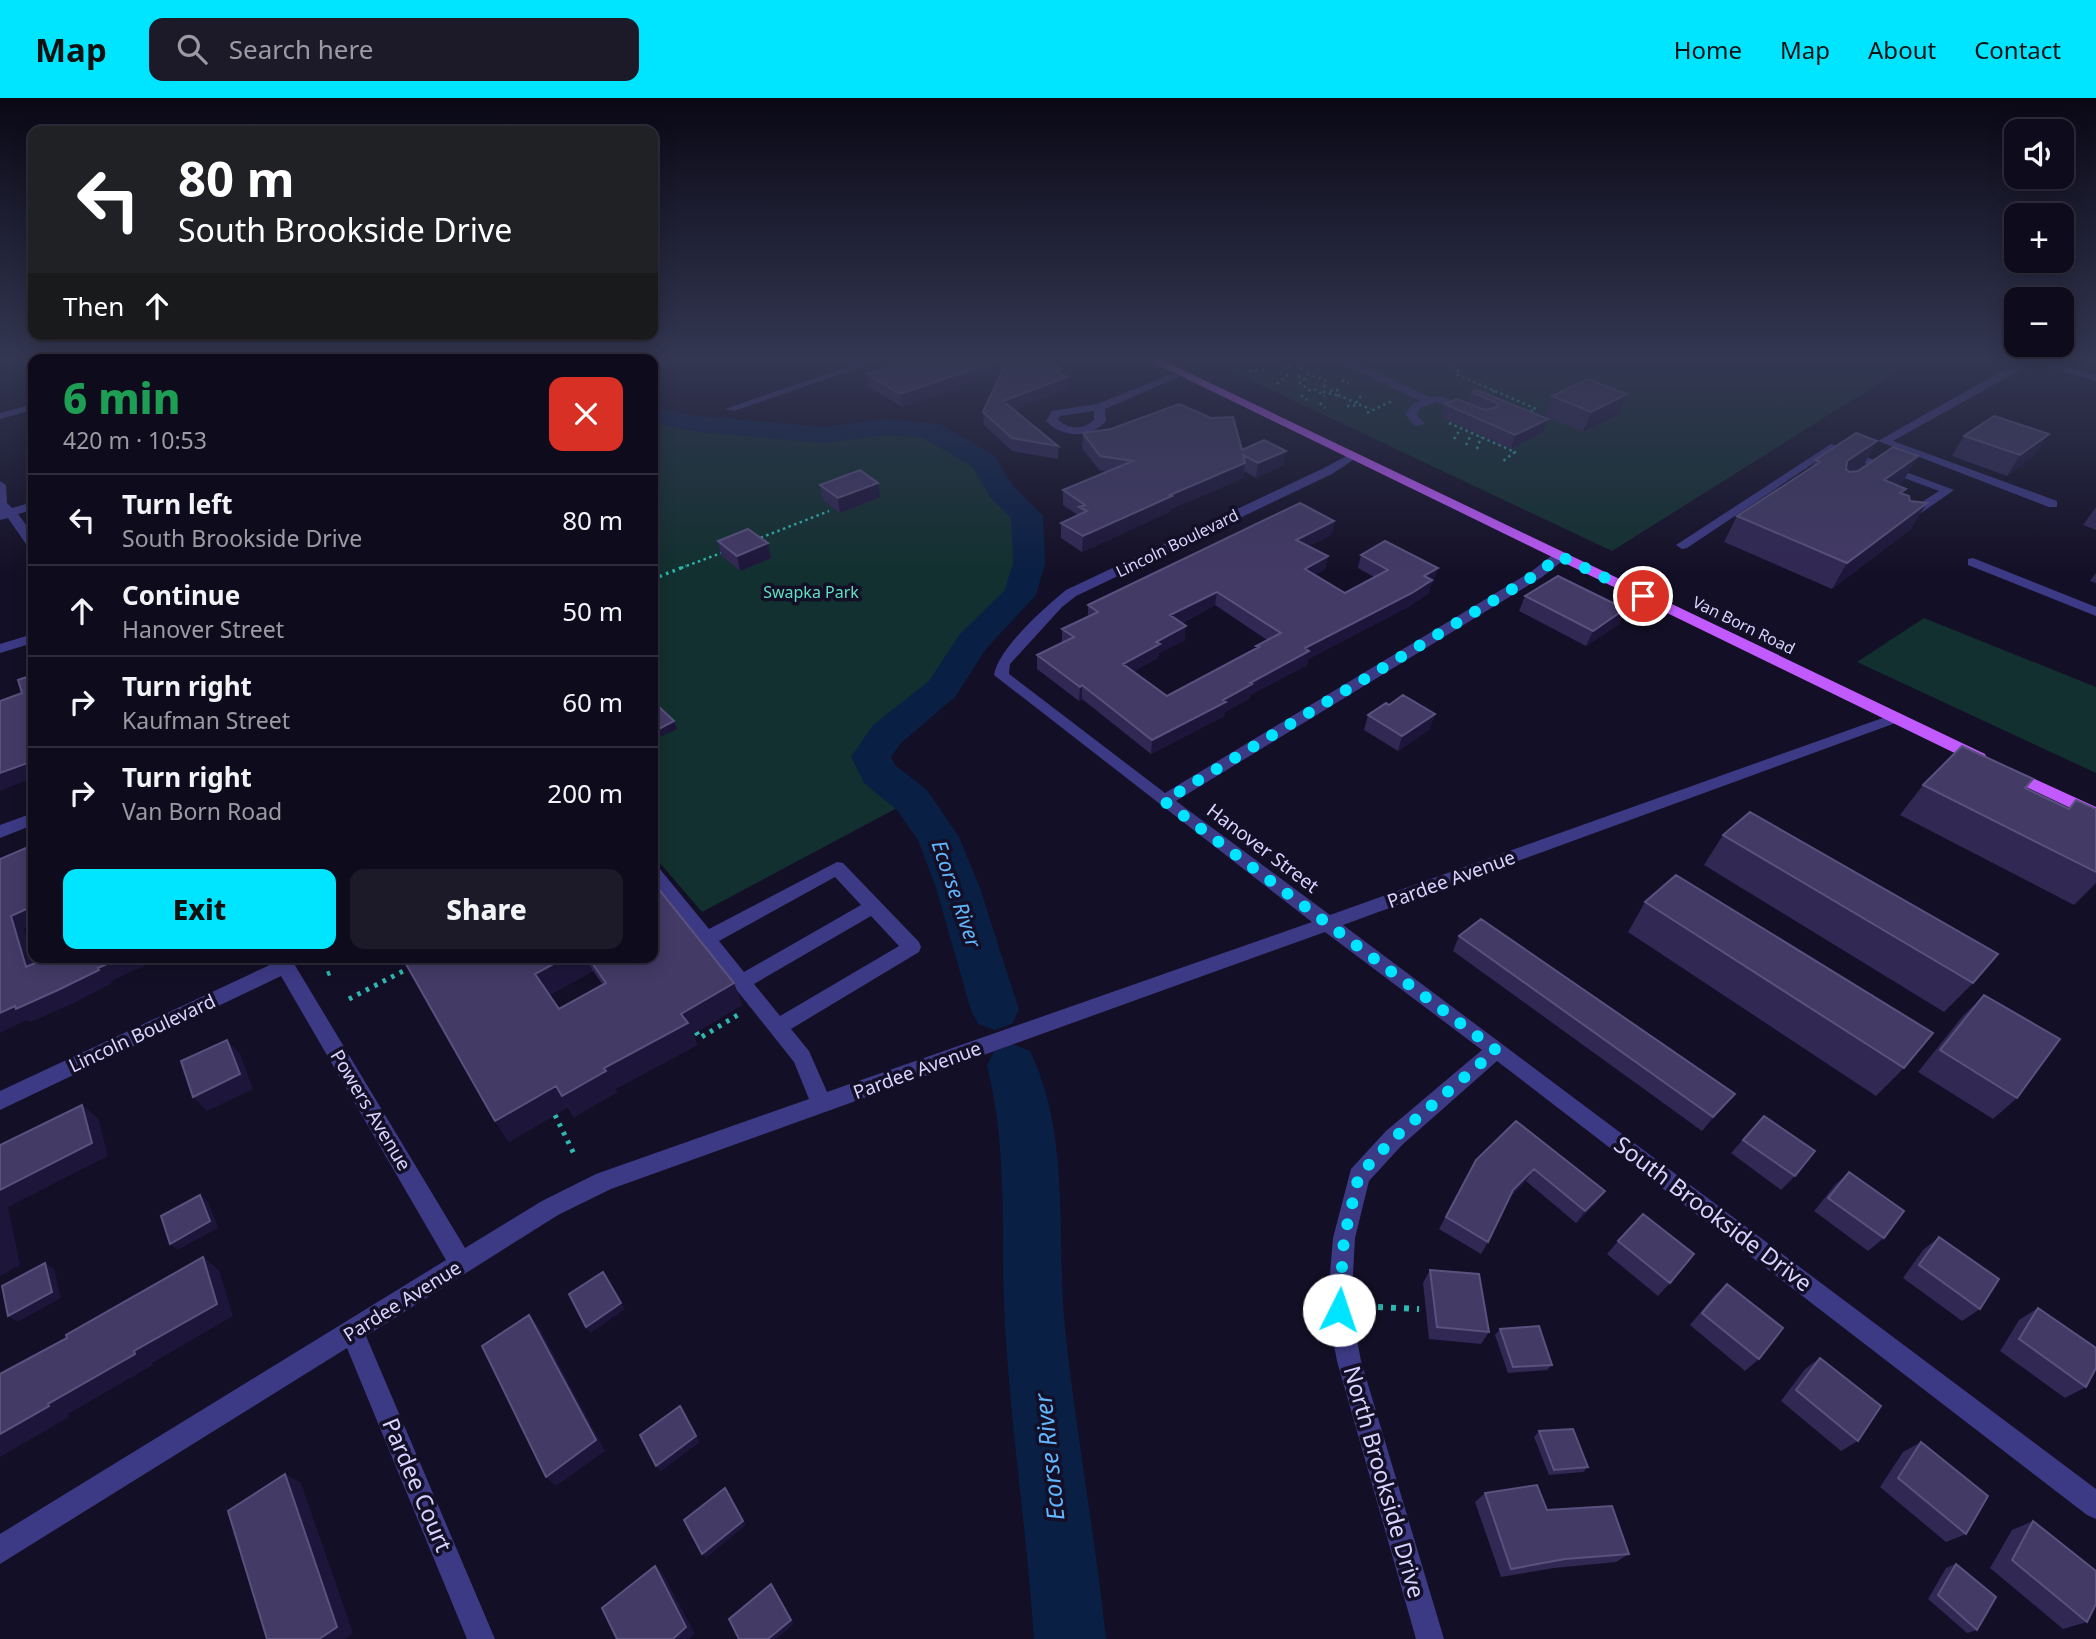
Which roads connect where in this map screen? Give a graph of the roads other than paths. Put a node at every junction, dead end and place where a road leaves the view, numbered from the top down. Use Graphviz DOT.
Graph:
graph roads {
  1 [pos="1298,430"];
  2 [pos="1902,430"];
  3 [pos="1352,456"];
  4 [pos="0,485"];
  5 [pos="2053,504"];
  6 [pos="28,507"];
  7 [pos="5,514"];
  8 [pos="1901,521"];
  9 [pos="28,536"];
  10 [pos="1682,545"];
  11 [pos="1560,556"];
  12 [pos="1973,562"];
  13 [pos="2096,612"];
  14 [pos="28,640"];
  15 [pos="0,649"];
  16 [pos="1004,680"];
  17 [pos="1896,718"];
  18 [pos="1164,801"];
  19 [pos="2096,814"];
  20 [pos="28,821"];
  21 [pos="0,832"];
  22 [pos="658,879"];
  23 [pos="873,906"];
  24 [pos="1329,923"];
  25 [pos="706,939"];
  26 [pos="278,963"];
  27 [pos="283,963"];
  28 [pos="742,982"];
  29 [pos="778,1027"];
  30 [pos="1496,1050"];
  31 [pos="0,1101"];
  32 [pos="822,1104"];
  33 [pos="461,1264"];
  34 [pos="352,1331"];
  35 [pos="2096,1506"];
  36 [pos="0,1550"];
  37 [pos="481,1639"];
  38 [pos="1430,1639"];
  1 -- 3 [label="main road, Van Born Road"];
  2 -- 5 [label="street"];
  3 -- 11 [label="main road, Van Born Road"];
  3 -- 16 [label="street, Lincoln Boulevard"];
  4 -- 7 [label="street"];
  6 -- 7 [label="street"];
  7 -- 9 [label="street"];
  8 -- 10 [label="street"];
  11 -- 17 [label="main road, Van Born Road"];
  11 -- 18 [label="street"];
  12 -- 13 [label="street"];
  14 -- 15 [label="street"];
  16 -- 18 [label="street, Hanover Street"];
  17 -- 19 [label="main road, Van Born Road"];
  17 -- 24 [label="street, Pardee Avenue"];
  18 -- 24 [label="street, Hanover Street"];
  20 -- 21 [label="street"];
  22 -- 25 [label="street"];
  23 -- 25 [label="street"];
  23 -- 28 [label="street"];
  23 -- 29 [label="street"];
  24 -- 30 [label="street, South Brookside Drive"];
  24 -- 32 [label="street, Pardee Avenue"];
  25 -- 28 [label="street"];
  26 -- 31 [label="street, Lincoln Boulevard"];
  27 -- 33 [label="street, Powers Avenue"];
  28 -- 29 [label="street"];
  29 -- 32 [label="street"];
  30 -- 35 [label="street, South Brookside Drive"];
  30 -- 38 [label="street, North Brookside Drive"];
  32 -- 33 [label="street, Pardee Avenue"];
  33 -- 34 [label="street, Pardee Avenue"];
  34 -- 36 [label="street, Pardee Avenue"];
  34 -- 37 [label="street, Pardee Court"];
}
